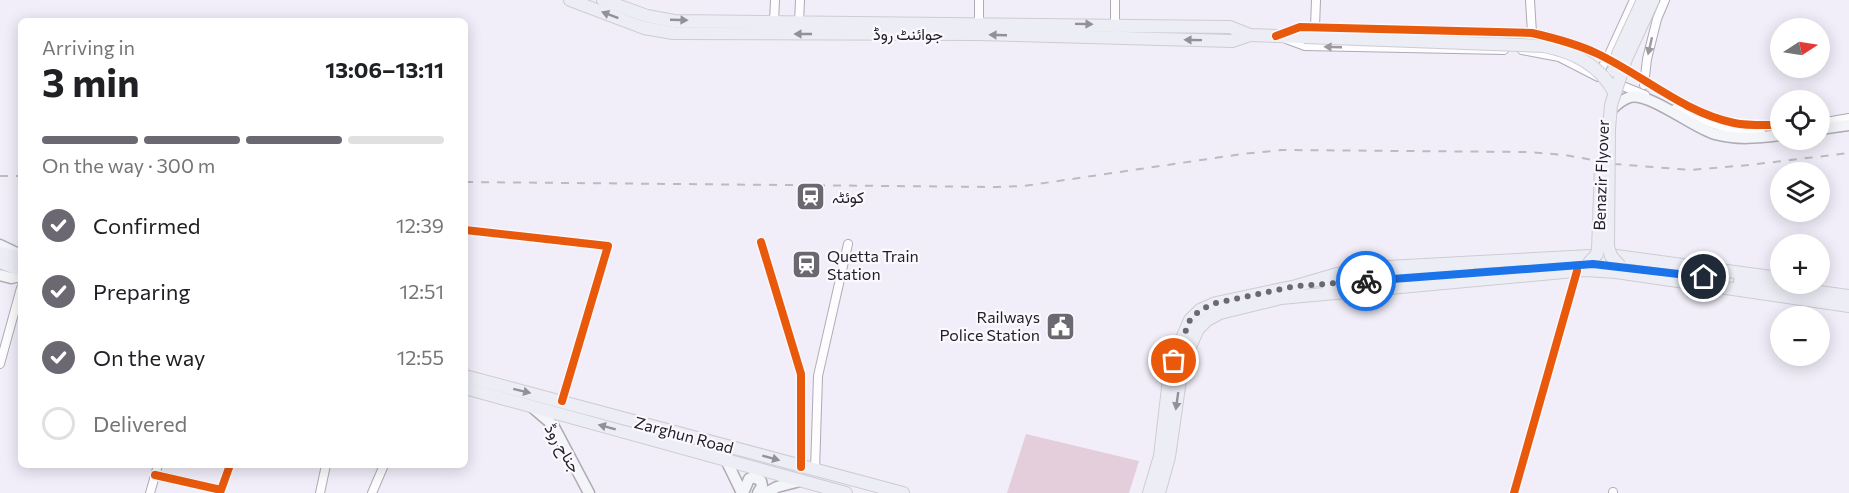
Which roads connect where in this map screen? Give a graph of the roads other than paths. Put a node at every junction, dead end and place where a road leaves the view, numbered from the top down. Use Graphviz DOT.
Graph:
graph roads {
  1 [pos="570,0"];
  2 [pos="603,0"];
  3 [pos="775,0"];
  4 [pos="800,0"];
  5 [pos="979,0"];
  6 [pos="1115,0"];
  7 [pos="1316,0"];
  8 [pos="1530,0"];
  9 [pos="1634,0"];
  10 [pos="1643,0"];
  11 [pos="1653,0"];
  12 [pos="1665,0"];
  13 [pos="774,21"];
  14 [pos="798,22"];
  15 [pos="979,23"];
  16 [pos="1115,25"];
  17 [pos="1315,27"];
  18 [pos="1532,33"];
  19 [pos="1250,35"];
  20 [pos="1276,36"];
  21 [pos="1115,38"];
  22 [pos="1607,59"];
  23 [pos="1596,76"];
  24 [pos="1645,83"];
  25 [pos="1612,88"];
  26 [pos="1640,93"];
  27 [pos="1611,110"];
  28 [pos="1849,118"];
  29 [pos="1830,121"];
  30 [pos="1770,125"];
  31 [pos="1849,125"];
  32 [pos="1830,128"];
  33 [pos="1770,131"];
  34 [pos="1770,136"];
  35 [pos="468,230"];
  36 [pos="761,242"];
  37 [pos="848,244"];
  38 [pos="0,245"];
  39 [pos="0,253"];
  40 [pos="18,255"];
  41 [pos="18,256"];
  42 [pos="0,262"];
  43 [pos="1620,266"];
  44 [pos="1582,267"];
  45 [pos="18,269"];
  46 [pos="0,275"];
  47 [pos="18,277"];
  48 [pos="1770,277"];
  49 [pos="1830,285"];
  50 [pos="1849,288"];
  51 [pos="1298,291"];
  52 [pos="1849,296"];
  53 [pos="18,299"];
  54 [pos="1849,306"];
  55 [pos="0,364"];
  56 [pos="468,377"];
  57 [pos="468,389"];
  58 [pos="562,401"];
  59 [pos="532,407"];
  60 [pos="726,460"];
  61 [pos="801,467"];
  62 [pos="157,468"];
  63 [pos="229,468"];
  64 [pos="325,468"];
  65 [pos="383,468"];
  66 [pos="815,471"];
  67 [pos="155,475"];
  68 [pos="800,481"];
  69 [pos="150,493"];
  70 [pos="320,493"];
  71 [pos="372,493"];
  72 [pos="589,493"];
  73 [pos="743,493"];
  74 [pos="758,493"];
  75 [pos="766,493"];
  76 [pos="846,493"];
  77 [pos="903,493"];
  78 [pos="1149,493"];
  79 [pos="1159,493"];
  80 [pos="1514,493"];
  21 -- 1 [label="main road, جوائنٹ روڈ, one-way"];
  2 -- 13 [label="main road, جوائنٹ روڈ, one-way"];
  3 -- 13 [label="street"];
  4 -- 14 [label="street"];
  5 -- 15 [label="street"];
  6 -- 16 [label="street"];
  7 -- 17 [label="street"];
  8 -- 18 [label="street"];
  9 -- 22 [label="street"];
  10 -- 25 [label="main road, Benazir Flyover, bridge"];
  11 -- 25 [label="main road, Benazir Flyover, bridge"];
  12 -- 24 [label="street, one-way"];
  13 -- 14 [label="main road, جوائنٹ روڈ"];
  14 -- 15 [label="main road, جوائنٹ روڈ"];
  15 -- 16 [label="main road, جوائنٹ روڈ, one-way"];
  16 -- 19 [label="main road, جوائنٹ روڈ"];
  16 -- 21 [label="street"];
  17 -- 18 [label="street"];
  17 -- 20 [label="street"];
  18 -- 22 [label="street"];
  19 -- 20 [label="main road, جوائنٹ روڈ"];
  19 -- 21 [label="main road, جوائنٹ روڈ, one-way"];
  23 -- 20 [label="street, one-way"];
  20 -- 25 [label="main road, جوائنٹ روڈ, bridge"];
  22 -- 23 [label="street"];
  22 -- 24 [label="street"];
  23 -- 26 [label="street"];
  24 -- 26 [label="street"];
  24 -- 30 [label="street"];
  25 -- 27 [label="main road, Benazir Flyover, bridge"];
  25 -- 44 [label="main road, Benazir Flyover, bridge"];
  26 -- 33 [label="street"];
  27 -- 34 [label="main road, Benazir Flyover"];
  27 -- 43 [label="main road, Benazir Flyover, bridge"];
  28 -- 29 [label="street"];
  31 -- 32 [label="main road"];
  35 -- 58 [label="street"];
  36 -- 61 [label="street"];
  37 -- 66 [label="street"];
  38 -- 40 [label="main road"];
  39 -- 41 [label="main road"];
  42 -- 45 [label="main road"];
  43 -- 44 [label="main road"];
  43 -- 52 [label="main road"];
  44 -- 51 [label="main road"];
  44 -- 51 [label="main road"];
  44 -- 54 [label="main road"];
  44 -- 80 [label="street"];
  46 -- 47 [label="main road"];
  48 -- 51 [label="main road"];
  49 -- 50 [label="main road"];
  51 -- 78 [label="main road"];
  51 -- 79 [label="main road, one-way"];
  53 -- 55 [label="street"];
  56 -- 58 [label="main road, Zarghun Road, one-way"];
  57 -- 59 [label="main road, Zarghun Road"];
  58 -- 61 [label="main road, Zarghun Road, one-way"];
  60 -- 59 [label="main road, Zarghun Road, one-way"];
  59 -- 72 [label="main road, جناح روڈ"];
  60 -- 68 [label="main road, Zarghun Road"];
  60 -- 73 [label="main road"];
  61 -- 66 [label="main road, Zarghun Road"];
  62 -- 67 [label="street"];
  63 -- 67 [label="street"];
  64 -- 70 [label="street"];
  65 -- 71 [label="street"];
  66 -- 77 [label="main road, Zarghun Road"];
  67 -- 69 [label="street"];
  68 -- 75 [label="main road"];
  68 -- 76 [label="main road, Zarghun Road"];
  73 -- 74 [label="main road"];
}
